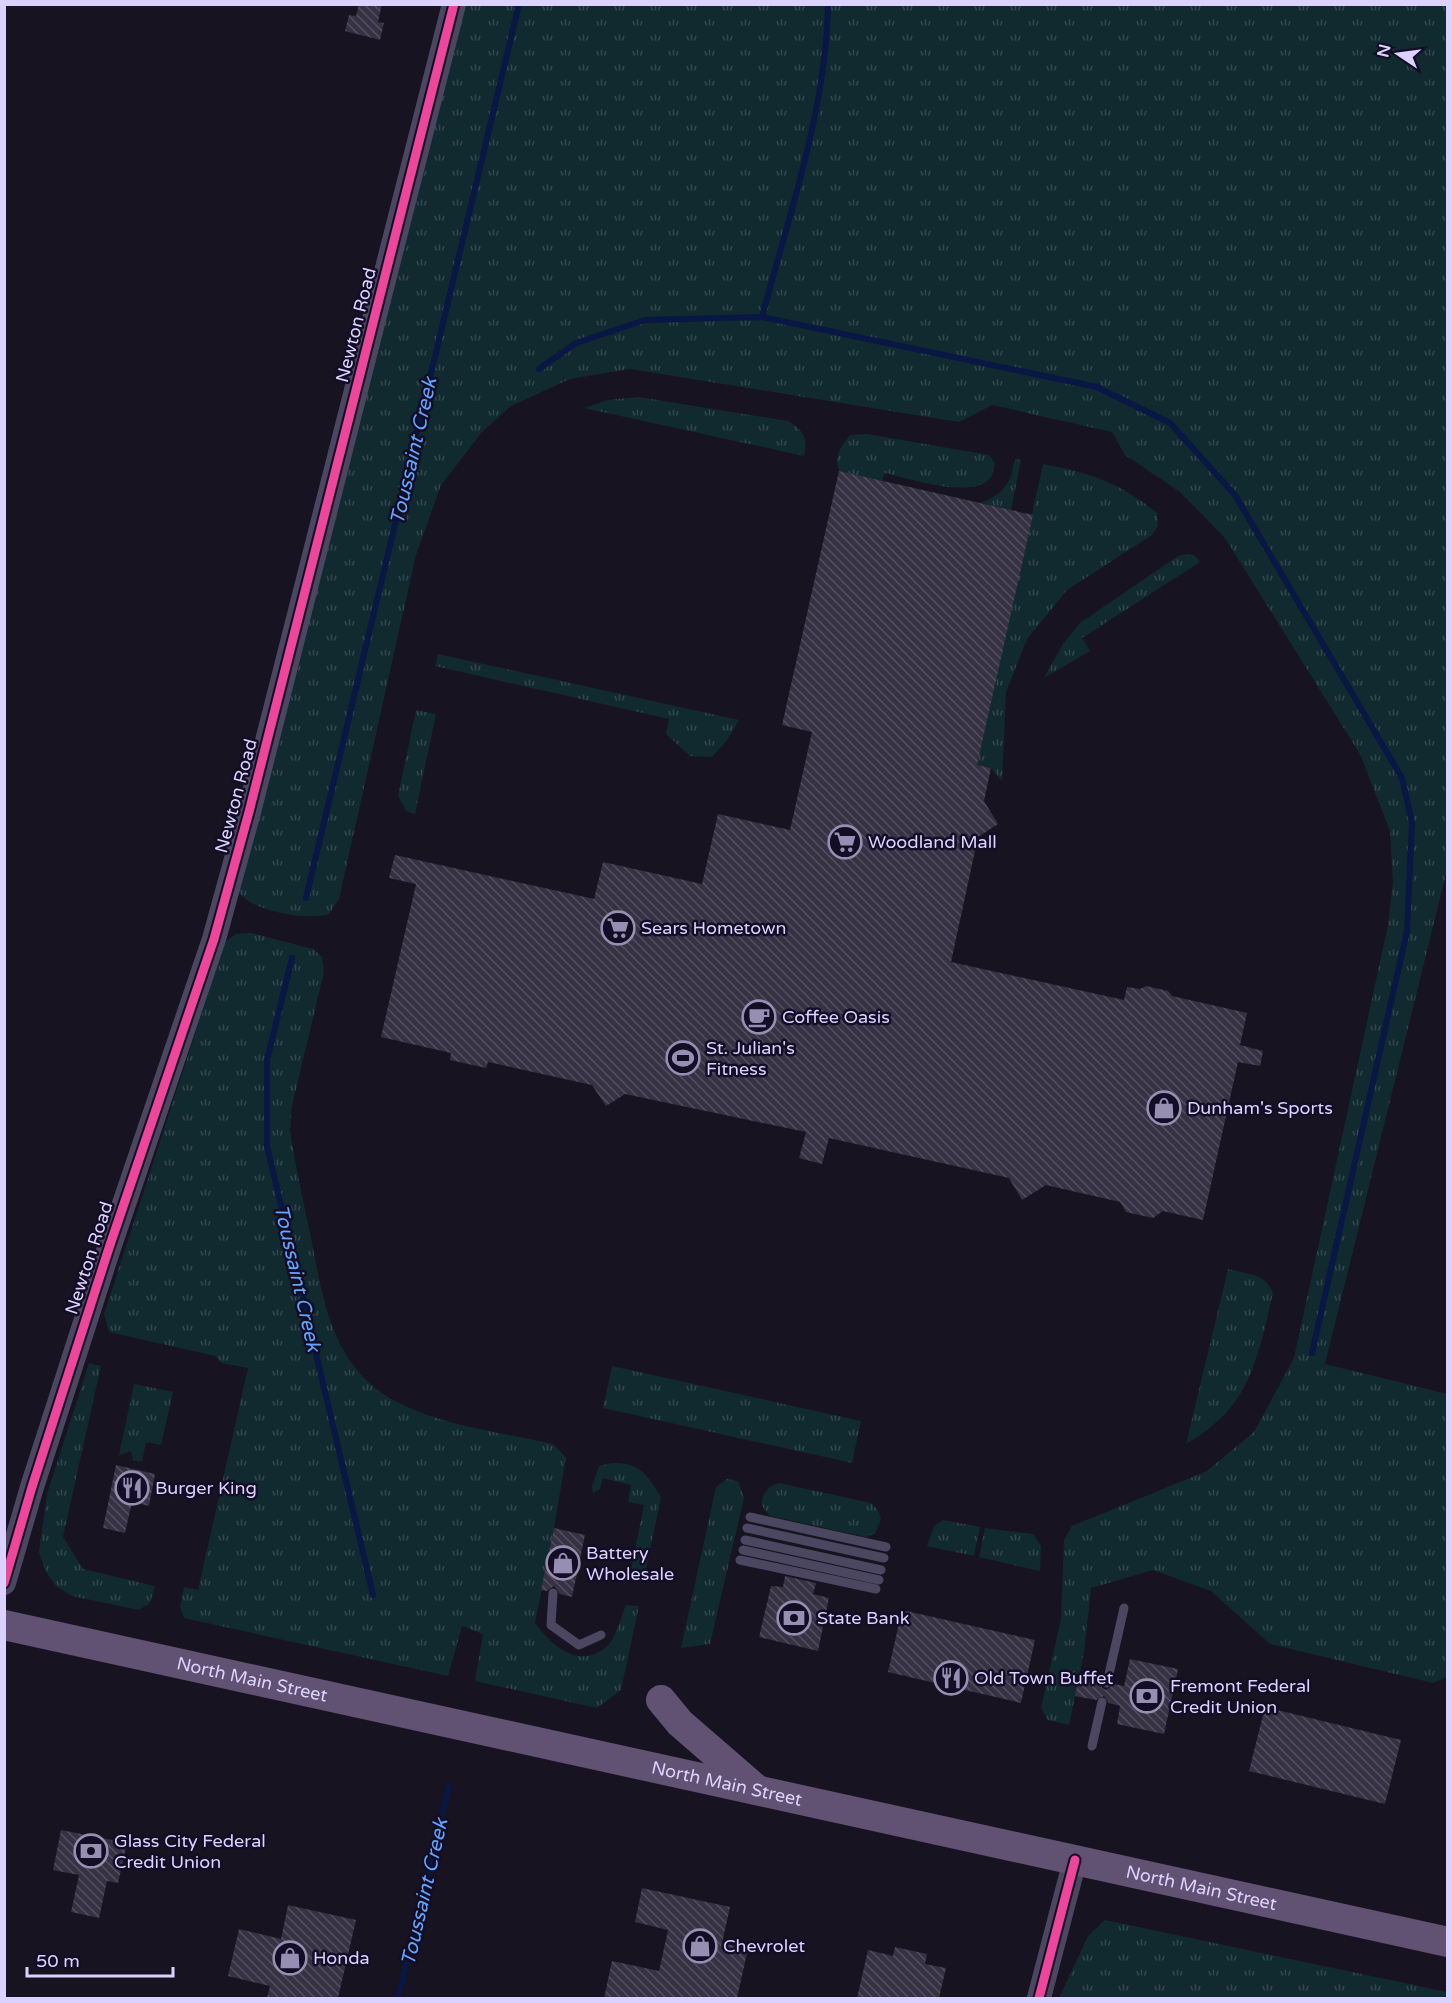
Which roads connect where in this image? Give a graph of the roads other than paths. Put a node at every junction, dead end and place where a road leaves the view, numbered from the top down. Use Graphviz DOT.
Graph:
graph roads {
  1 [pos="454,4"];
  2 [pos="750,1517"];
  3 [pos="747,1528"];
  4 [pos="886,1547"];
  5 [pos="884,1558"];
  6 [pos="740,1560"];
  7 [pos="881,1570"];
  8 [pos="4,1583"];
  9 [pos="553,1593"];
  10 [pos="1124,1608"];
  11 [pos="4,1624"];
  12 [pos="601,1635"];
  13 [pos="1107,1683"];
  14 [pos="661,1700"];
  15 [pos="1102,1702"];
  16 [pos="1092,1746"];
  17 [pos="758,1790"];
  18 [pos="1075,1860"];
  19 [pos="1448,1942"];
  20 [pos="1039,1998"];
  1 -- 8 [label="street, Newton Road"];
  2 -- 4 [label="lane"];
  3 -- 5 [label="lane"];
  6 -- 7 [label="lane"];
  9 -- 12 [label="lane"];
  10 -- 13 [label="lane"];
  11 -- 17 [label="main road, North Main Street"];
  14 -- 17 [label="main road"];
  15 -- 16 [label="lane"];
  17 -- 18 [label="main road, North Main Street"];
  18 -- 19 [label="main road, North Main Street"];
  18 -- 20 [label="street"];
}
